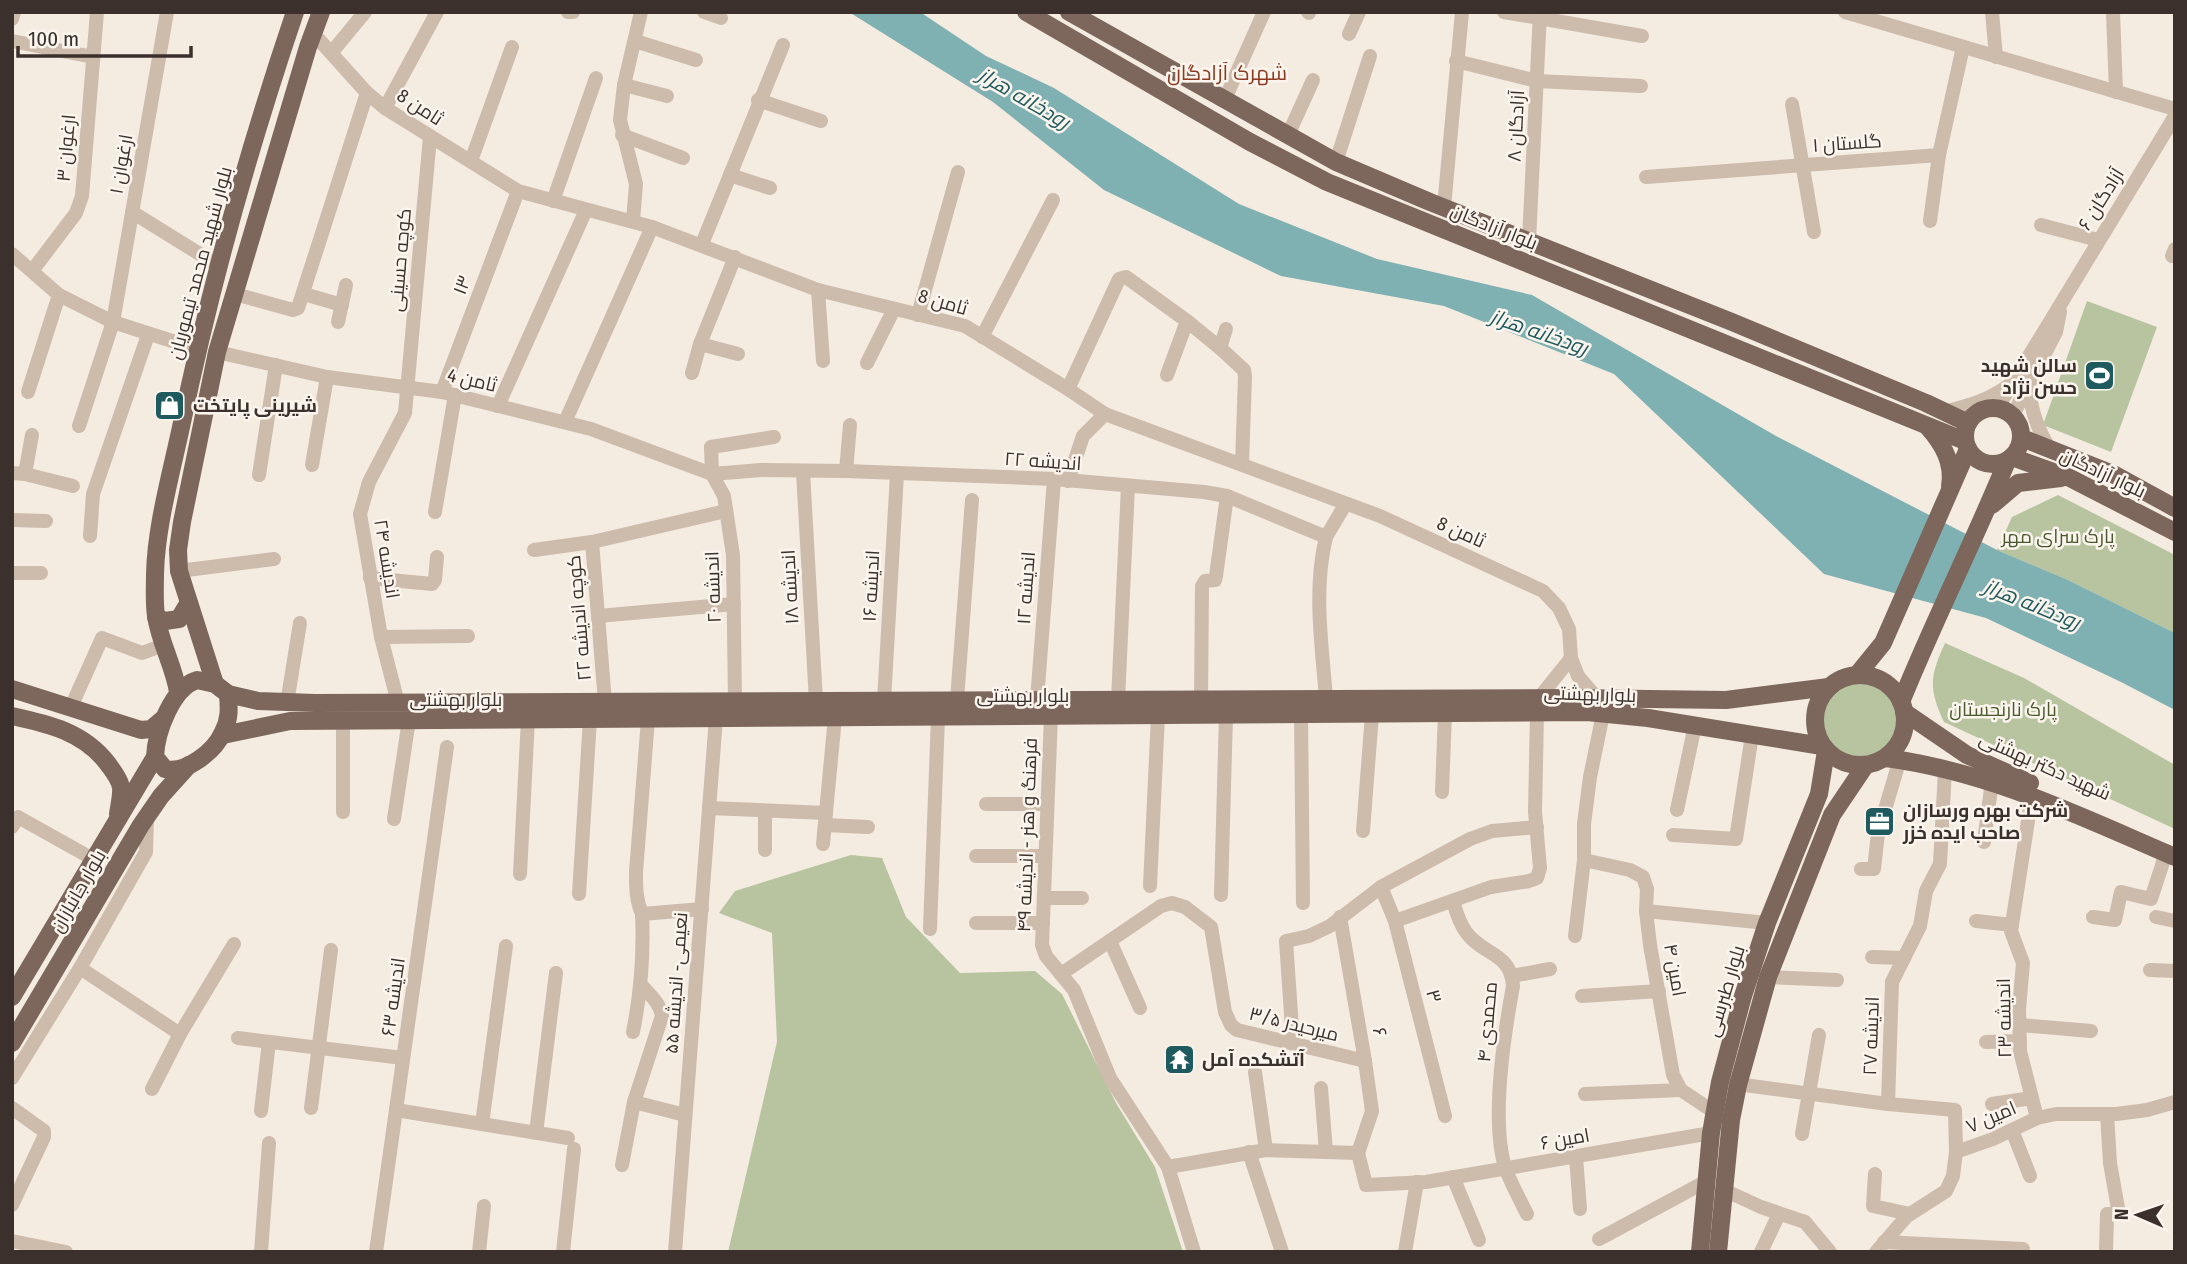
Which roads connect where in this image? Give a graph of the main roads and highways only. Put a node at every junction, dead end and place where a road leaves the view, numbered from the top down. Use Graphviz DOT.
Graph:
graph roads {
  1 [pos="321,12"];
  2 [pos="1026,12"];
  3 [pos="1069,12"];
  4 [pos="294,13"];
  5 [pos="235,208"];
  6 [pos="257,213"];
  7 [pos="224,247"];
  8 [pos="245,256"];
  9 [pos="1691,306"];
  10 [pos="1724,319"];
  11 [pos="1685,327"];
  12 [pos="1716,340"];
  13 [pos="1925,424"];
  14 [pos="1967,438"];
  15 [pos="2022,438"];
  16 [pos="2010,459"];
  17 [pos="2070,478"];
  18 [pos="1949,493"];
  19 [pos="2175,508"];
  20 [pos="1987,509"];
  21 [pos="2175,532"];
  22 [pos="188,604"];
  23 [pos="156,617"];
  24 [pos="1857,675"];
  25 [pos="1829,687"];
  26 [pos="12,689"];
  27 [pos="221,689"];
  28 [pos="177,692"];
  29 [pos="50,700"];
  30 [pos="258,701"];
  31 [pos="1538,705"];
  32 [pos="1600,706"];
  33 [pos="1903,707"];
  34 [pos="947,708"];
  35 [pos="167,715"];
  36 [pos="12,716"];
  37 [pos="43,722"];
  38 [pos="260,726"];
  39 [pos="223,735"];
  40 [pos="1824,749"];
  41 [pos="155,757"];
  42 [pos="1893,759"];
  43 [pos="189,765"];
  44 [pos="1865,766"];
  45 [pos="139,785"];
  46 [pos="161,796"];
  47 [pos="117,821"];
  48 [pos="2172,852"];
  49 [pos="22,980"];
  50 [pos="42,994"];
  51 [pos="12,997"];
  52 [pos="14,1031"];
  53 [pos="1702,1251"];
  1 -- 6 [label="main road, بلوار شهید محمد تیموریان"];
  2 -- 11 [label="main road, بلوار آزادگان"];
  3 -- 9 [label="main road, بلوار آزادگان"];
  4 -- 5 [label="main road, بلوار شهید محمد تیموریان"];
  5 -- 6 [label="main road"];
  5 -- 7 [label="main road, بلوار شهید محمد تیموریان"];
  6 -- 8 [label="main road, بلوار شهید محمد تیموریان"];
  7 -- 8 [label="main road"];
  7 -- 23 [label="main road, بلوار شهید محمد تیموریان"];
  8 -- 22 [label="main road, بلوار شهید محمد تیموریان"];
  9 -- 10 [label="main road, بلوار آزادگان"];
  9 -- 11 [label="main road"];
  10 -- 12 [label="main road"];
  10 -- 14 [label="main road, بلوار آزادگان"];
  11 -- 12 [label="main road, بلوار آزادگان"];
  12 -- 13 [label="main road, بلوار آزادگان"];
  13 -- 14 [label="main road, بلوار آزادگان"];
  13 -- 18 [label="main road"];
  14 -- 15 [label="main road"];
  14 -- 16 [label="main road"];
  14 -- 18 [label="main road"];
  15 -- 16 [label="main road"];
  15 -- 19 [label="main road, بلوار آزادگان"];
  16 -- 17 [label="main road, بلوار آزادگان"];
  16 -- 20 [label="main road"];
  17 -- 20 [label="main road"];
  17 -- 21 [label="main road, بلوار آزادگان"];
  18 -- 24 [label="main road"];
  20 -- 33 [label="main road"];
  22 -- 23 [label="main road"];
  22 -- 27 [label="main road, بلوار شهید محمد تیموریان"];
  23 -- 28 [label="main road, بلوار شهید محمد تیموریان"];
  24 -- 25 [label="main road"];
  24 -- 33 [label="main road"];
  25 -- 32 [label="main road, بلوار بهشتی"];
  25 -- 40 [label="main road"];
  26 -- 29 [label="main road"];
  27 -- 28 [label="main road"];
  27 -- 30 [label="main road, بلوار بهشتی"];
  27 -- 39 [label="main road"];
  28 -- 35 [label="main road"];
  29 -- 35 [label="main road"];
  29 -- 37 [label="main road"];
  30 -- 34 [label="main road, بلوار بهشتی"];
  30 -- 38 [label="main road"];
  31 -- 32 [label="main road, بلوار بهشتی"];
  31 -- 34 [label="main road, بلوار بهشتی"];
  31 -- 34 [label="main road, بلوار بهشتی"];
  32 -- 40 [label="main road, بلوار بهشتی"];
  33 -- 42 [label="main road"];
  33 -- 48 [label="main road, شهید دکتر بهشتی"];
  34 -- 38 [label="main road, بلوار بهشتی"];
  35 -- 41 [label="main road"];
  36 -- 37 [label="main road"];
  37 -- 47 [label="main road"];
  38 -- 39 [label="main road, بلوار بهشتی"];
  39 -- 43 [label="main road"];
  40 -- 44 [label="main road"];
  40 -- 53 [label="main road, بلوار طبرسی"];
  41 -- 43 [label="main road"];
  41 -- 45 [label="main road, بلوار جانبازان"];
  42 -- 44 [label="main road"];
  42 -- 48 [label="main road, شهید دکتر بهشتی"];
  43 -- 46 [label="main road, بلوار جانبازان"];
  44 -- 53 [label="main road, بلوار طبرسی"];
  45 -- 46 [label="main road"];
  45 -- 47 [label="main road, بلوار جانبازان"];
  46 -- 50 [label="main road, بلوار جانبازان"];
  47 -- 49 [label="main road, بلوار جانبازان"];
  49 -- 50 [label="main road"];
  49 -- 51 [label="main road, بلوار جانبازان"];
  50 -- 52 [label="main road, بلوار جانبازان"];
}
